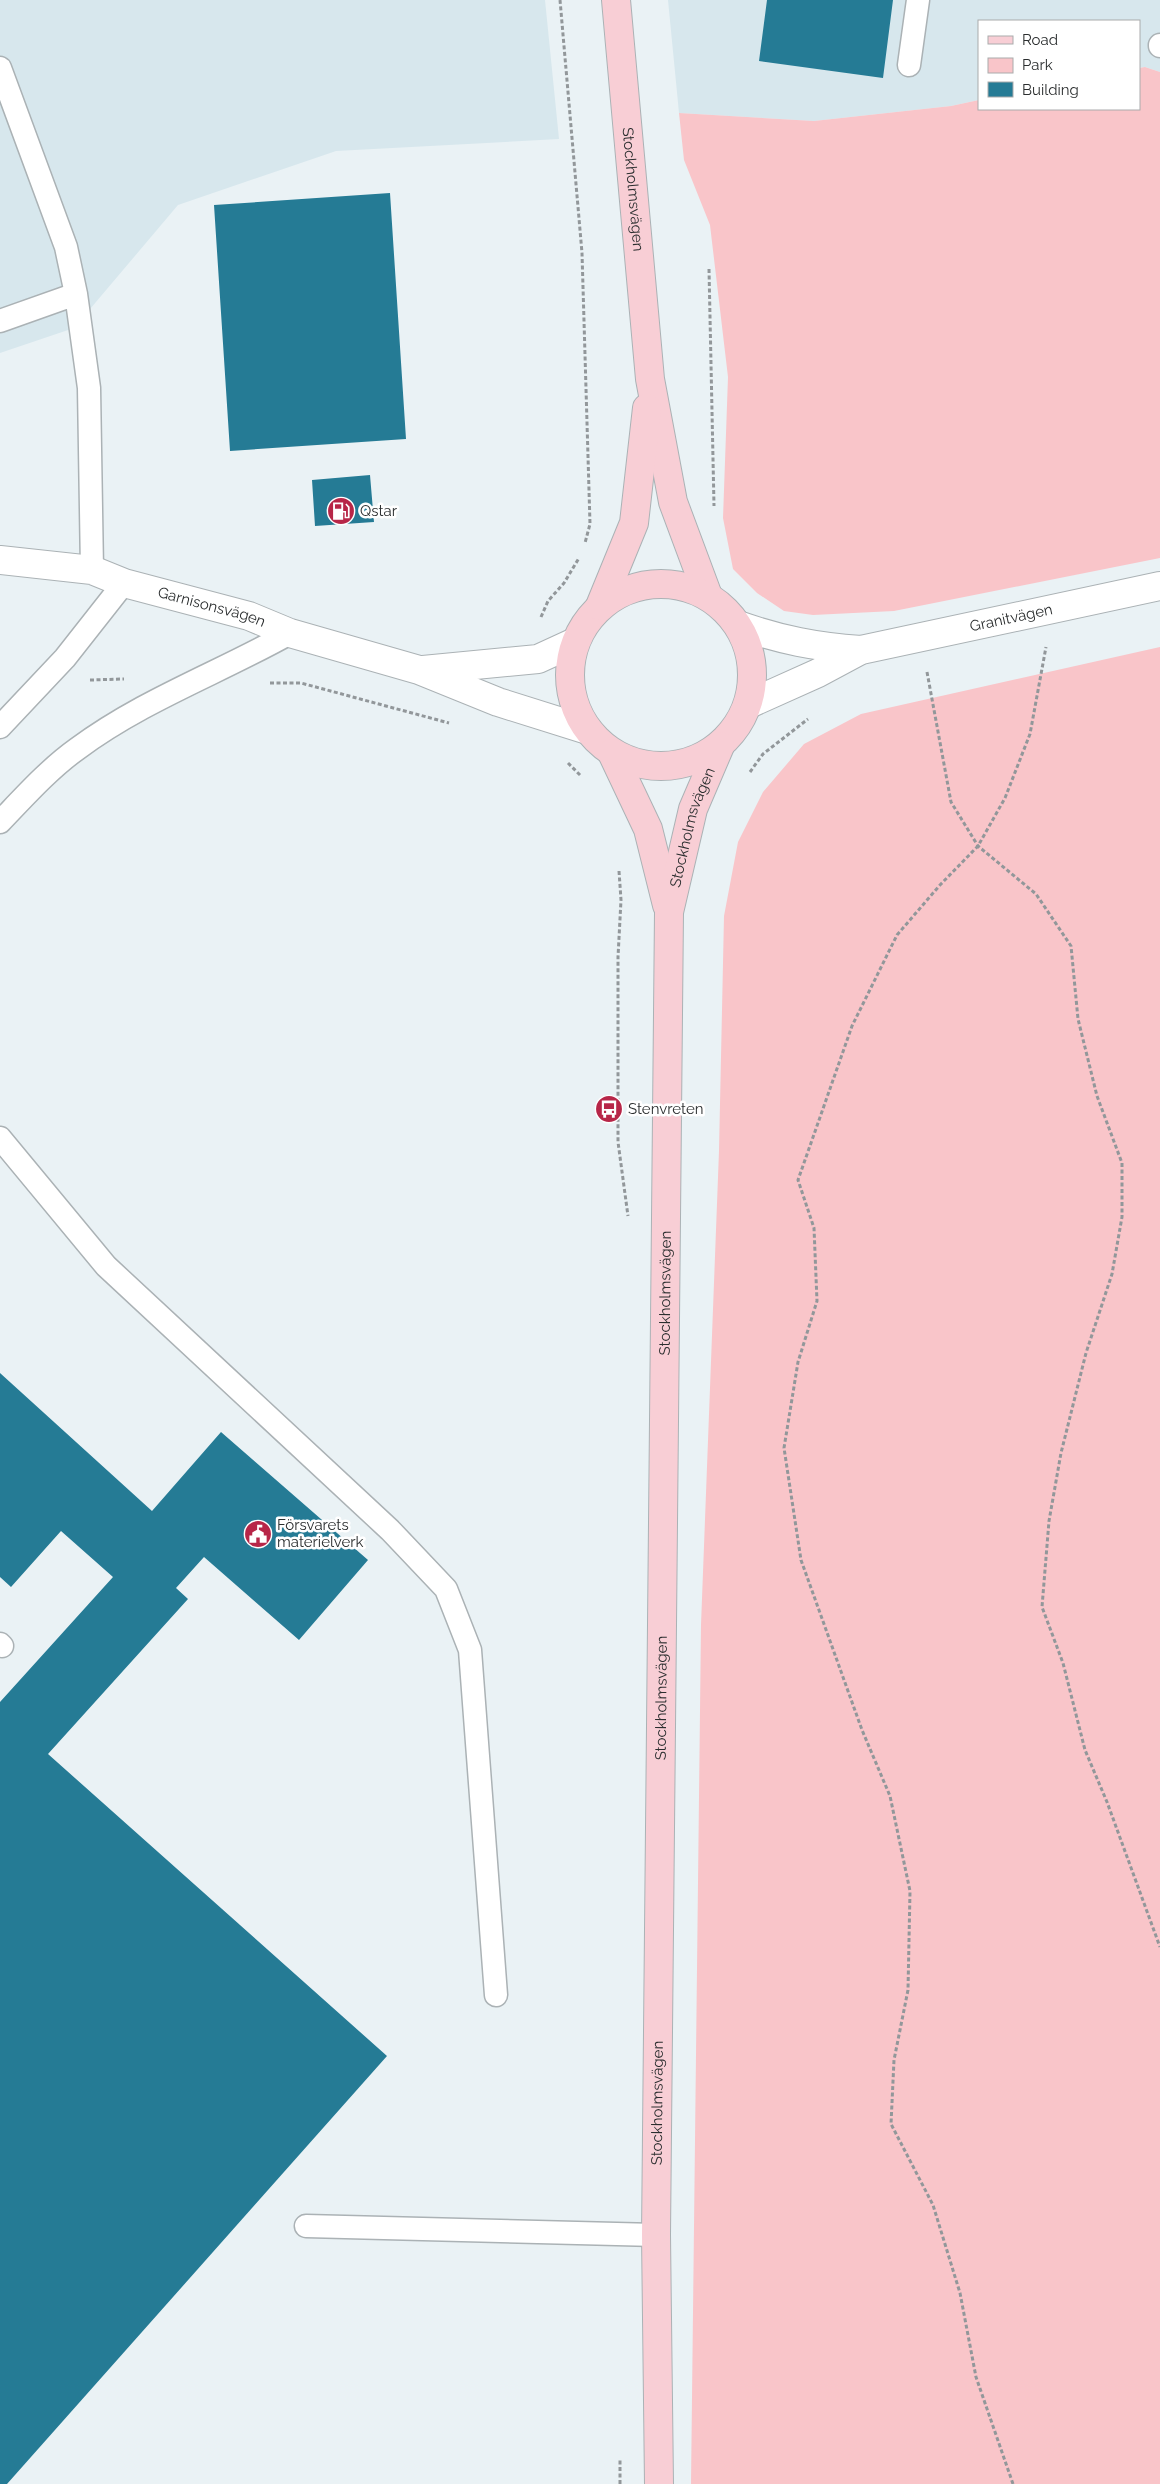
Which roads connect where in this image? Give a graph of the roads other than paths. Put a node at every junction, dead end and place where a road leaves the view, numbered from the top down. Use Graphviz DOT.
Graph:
graph roads {
  1 [pos="616,0"];
  2 [pos="918,0"];
  3 [pos="909,65"];
  4 [pos="0,68"];
  5 [pos="76,294"];
  6 [pos="0,321"];
  7 [pos="650,379"];
  8 [pos="0,560"];
  9 [pos="92,570"];
  10 [pos="124,583"];
  11 [pos="1160,586"];
  12 [pos="708,596"];
  13 [pos="600,606"];
  14 [pos="738,625"];
  15 [pos="290,633"];
  16 [pos="575,642"];
  17 [pos="861,650"];
  18 [pos="419,670"];
  19 [pos="749,704"];
  20 [pos="0,727"];
  21 [pos="584,730"];
  22 [pos="720,746"];
  23 [pos="612,753"];
  24 [pos="0,822"];
  25 [pos="669,912"];
  26 [pos="0,1138"];
  27 [pos="496,1995"];
  28 [pos="306,2226"];
  29 [pos="656,2235"];
  30 [pos="659,2484"];
  1 -- 7 [label="main road, Stockholmsvägen"];
  2 -- 3 [label="lane"];
  4 -- 5 [label="lane"];
  5 -- 6 [label="lane"];
  5 -- 9 [label="lane"];
  7 -- 12 [label="main road, Stockholmsvägen"];
  7 -- 13 [label="main road, Stockholmsvägen"];
  8 -- 9 [label="street, Garnisonsvägen"];
  9 -- 10 [label="street, Garnisonsvägen"];
  10 -- 15 [label="street, Garnisonsvägen"];
  10 -- 20 [label="lane"];
  11 -- 17 [label="street, Granitvägen"];
  12 -- 13 [label="main road"];
  12 -- 14 [label="main road"];
  13 -- 16 [label="main road"];
  14 -- 17 [label="street, Granitvägen"];
  14 -- 19 [label="main road"];
  15 -- 18 [label="street, Garnisonsvägen"];
  15 -- 24 [label="lane"];
  16 -- 18 [label="street, Garnisonsvägen"];
  16 -- 21 [label="main road"];
  17 -- 19 [label="street, Granitvägen"];
  18 -- 21 [label="street, Garnisonsvägen"];
  19 -- 22 [label="main road, Stockholmsvägen"];
  21 -- 23 [label="main road"];
  22 -- 23 [label="main road"];
  22 -- 25 [label="main road, Stockholmsvägen"];
  23 -- 25 [label="main road, Stockholmsvägen"];
  25 -- 29 [label="main road, Stockholmsvägen"];
  26 -- 27 [label="lane"];
  28 -- 29 [label="lane"];
  29 -- 30 [label="main road, Stockholmsvägen"];
}
